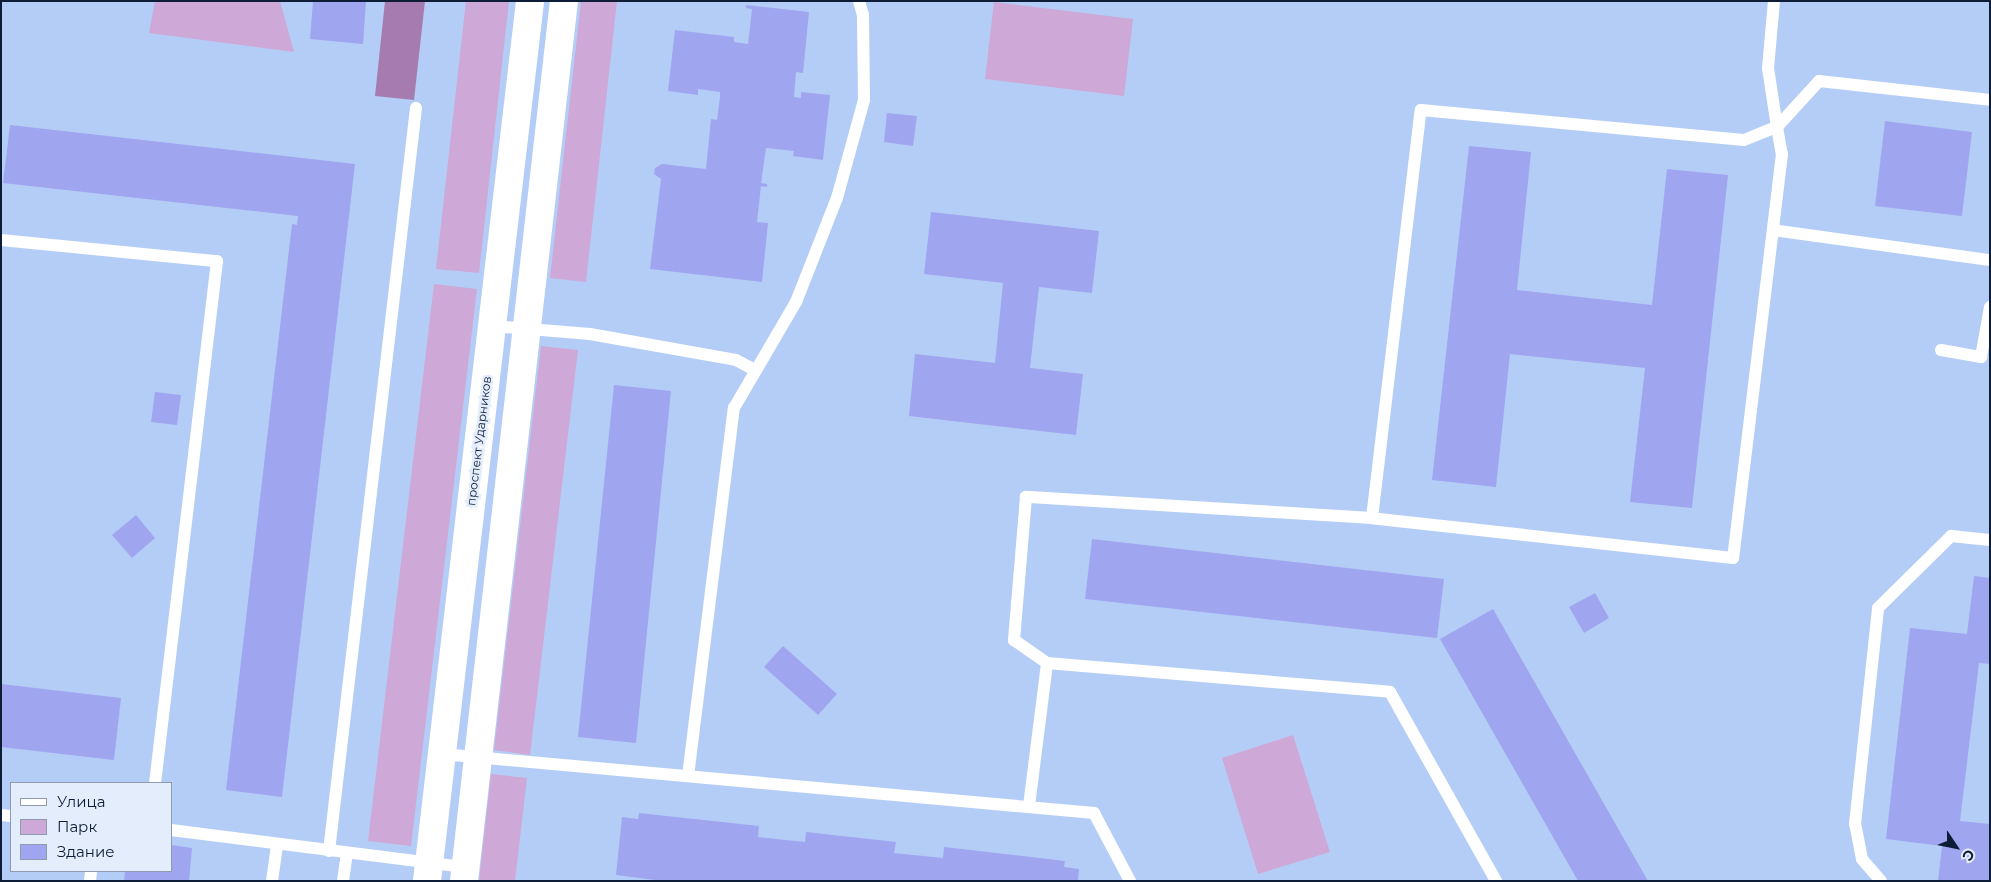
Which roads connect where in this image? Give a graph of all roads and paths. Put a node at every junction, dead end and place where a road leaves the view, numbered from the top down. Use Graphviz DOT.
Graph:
graph roads {
  1 [pos="530,1"];
  2 [pos="564,1"];
  3 [pos="859,1"];
  4 [pos="1774,1"];
  5 [pos="1990,100"];
  6 [pos="416,108"];
  7 [pos="1777,127"];
  8 [pos="1772,230"];
  9 [pos="1,240"];
  10 [pos="1990,260"];
  11 [pos="1990,307"];
  12 [pos="493,326"];
  13 [pos="527,329"];
  14 [pos="1940,350"];
  15 [pos="755,370"];
  16 [pos="1372,518"];
  17 [pos="1990,540"];
  18 [pos="1047,663"];
  19 [pos="442,754"];
  20 [pos="478,757"];
  21 [pos="688,776"];
  22 [pos="154,782"];
  23 [pos="1029,806"];
  24 [pos="172,830"];
  25 [pos="277,845"];
  26 [pos="329,850"];
  27 [pos="347,853"];
  28 [pos="428,872"];
  29 [pos="465,874"];
  30 [pos="1495,880"];
  31 [pos="272,881"];
  32 [pos="343,881"];
  33 [pos="1130,881"];
  34 [pos="1881,881"];
  1 -- 12 [label="street, проспект Ударников"];
  2 -- 13 [label="street"];
  3 -- 15 [label="lane"];
  4 -- 7 [label="lane"];
  5 -- 7 [label="lane"];
  6 -- 26 [label="lane"];
  7 -- 8 [label="lane"];
  7 -- 16 [label="lane"];
  8 -- 10 [label="lane"];
  8 -- 16 [label="lane"];
  9 -- 22 [label="lane"];
  11 -- 14 [label="lane"];
  12 -- 13 [label="lane"];
  12 -- 19 [label="street, проспект Ударников"];
  13 -- 15 [label="lane"];
  13 -- 20 [label="street"];
  15 -- 21 [label="lane"];
  16 -- 18 [label="lane"];
  17 -- 34 [label="lane"];
  18 -- 23 [label="lane"];
  18 -- 30 [label="lane"];
  19 -- 20 [label="lane"];
  19 -- 28 [label="street, проспект Ударников"];
  20 -- 21 [label="lane"];
  20 -- 29 [label="street"];
  21 -- 23 [label="lane"];
  23 -- 33 [label="lane"];
  24 -- 25 [label="lane"];
  25 -- 26 [label="lane"];
  25 -- 31 [label="lane"];
  26 -- 27 [label="lane"];
  27 -- 28 [label="lane"];
  27 -- 32 [label="lane"];
  28 -- 29 [label="lane"];
}
